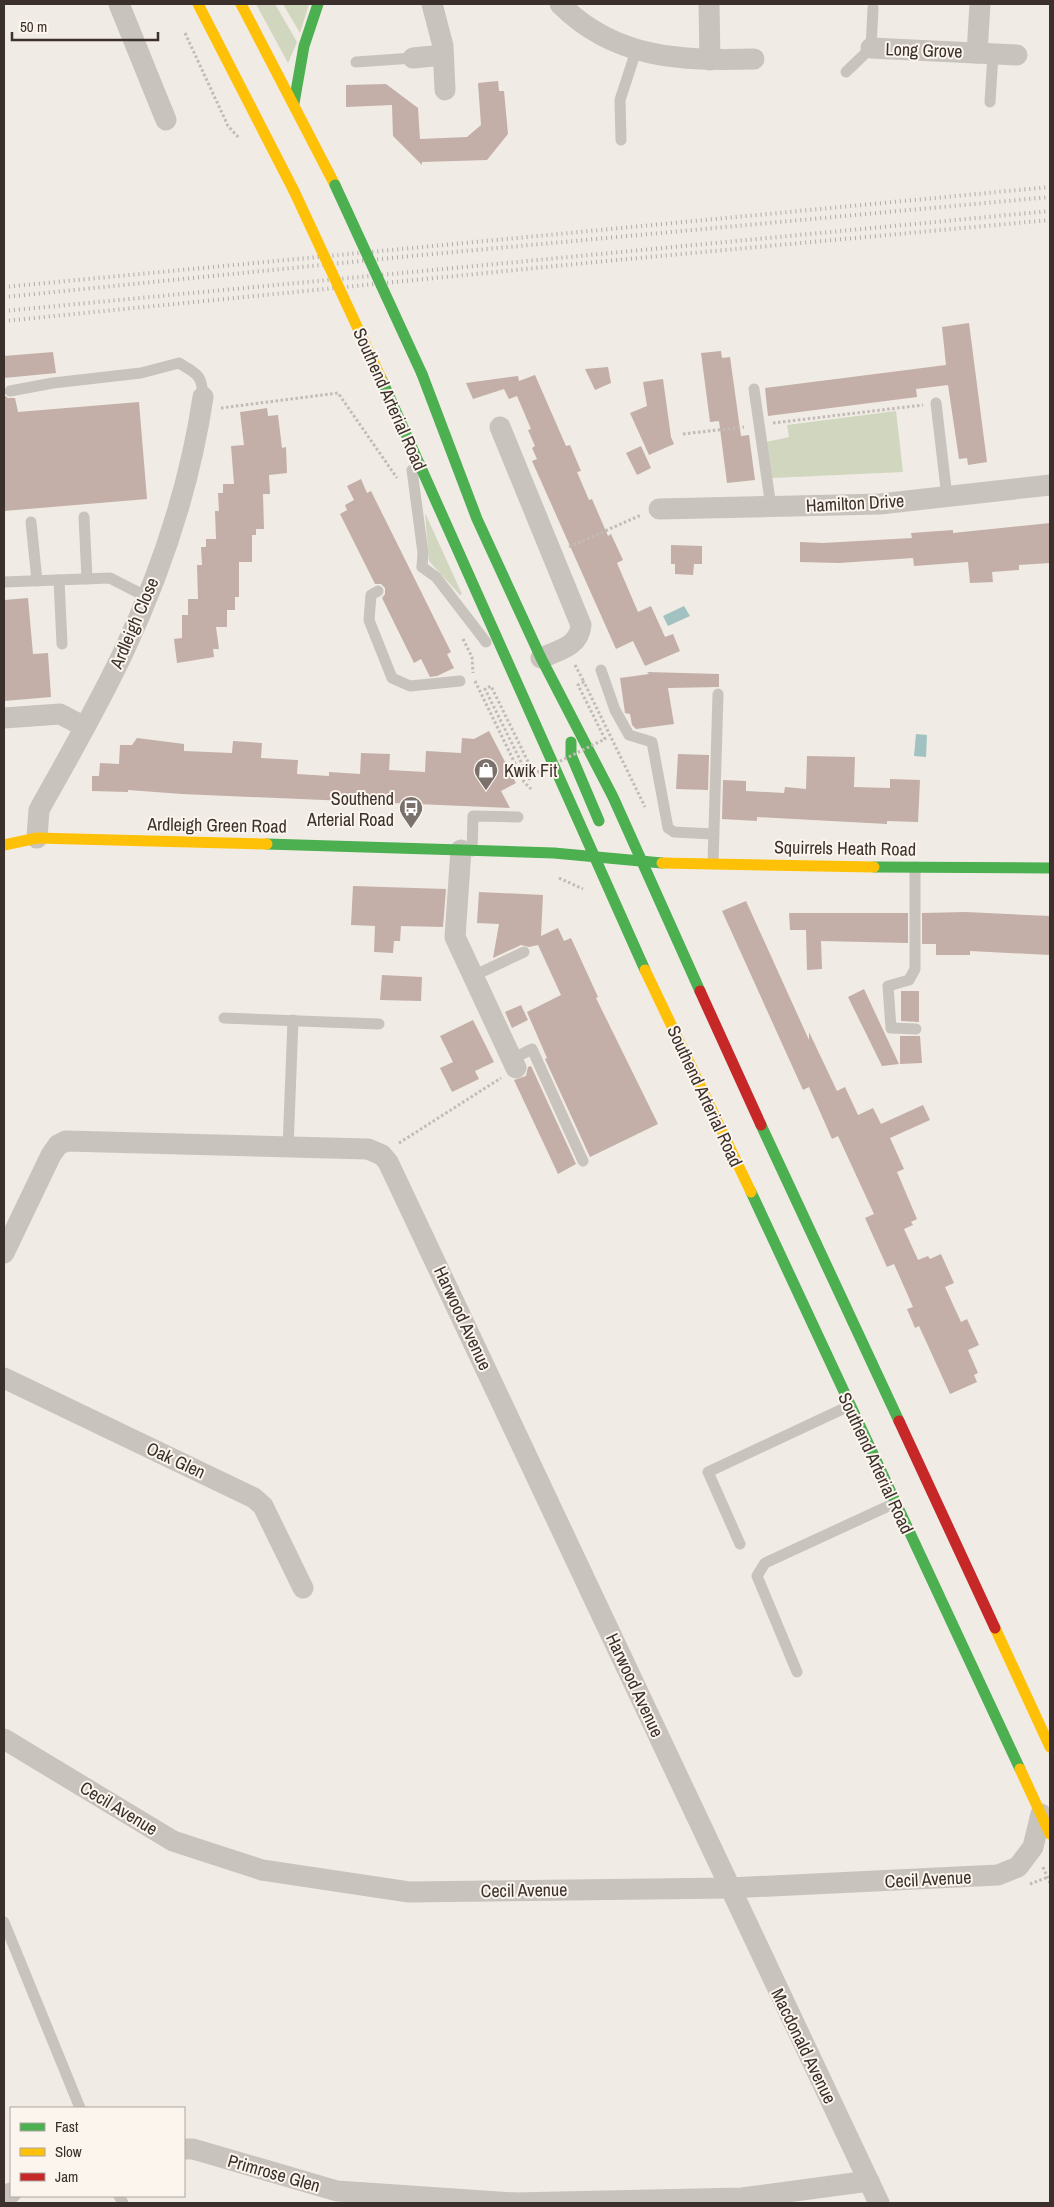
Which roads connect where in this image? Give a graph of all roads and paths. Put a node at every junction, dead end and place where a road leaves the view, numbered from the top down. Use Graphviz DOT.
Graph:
graph roads {
  1 [pos="119,4"];
  2 [pos="198,4"];
  3 [pos="241,4"];
  4 [pos="318,4"];
  5 [pos="432,4"];
  6 [pos="560,4"];
  7 [pos="709,4"];
  8 [pos="980,4"];
  9 [pos="873,8"];
  10 [pos="871,48"];
  11 [pos="636,51"];
  12 [pos="985,53"];
  13 [pos="443,55"];
  14 [pos="1017,55"];
  15 [pos="413,58"];
  16 [pos="710,60"];
  17 [pos="754,60"];
  18 [pos="356,62"];
  19 [pos="846,72"];
  20 [pos="445,90"];
  21 [pos="990,102"];
  22 [pos="294,103"];
  23 [pos="166,120"];
  24 [pos="621,140"];
  25 [pos="754,389"];
  26 [pos="10,391"];
  27 [pos="936,403"];
  28 [pos="202,404"];
  29 [pos="759,425"];
  30 [pos="500,426"];
  31 [pos="683,434"];
  32 [pos="410,442"];
  33 [pos="398,484"];
  34 [pos="1050,484"];
  35 [pos="948,497"];
  36 [pos="771,507"];
  37 [pos="659,509"];
  38 [pos="84,517"];
  39 [pos="31,522"];
  40 [pos="550,555"];
  41 [pos="87,579"];
  42 [pos="59,580"];
  43 [pos="37,581"];
  44 [pos="4,582"];
  45 [pos="378,591"];
  46 [pos="147,597"];
  47 [pos="461,636"];
  48 [pos="62,644"];
  49 [pos="541,658"];
  50 [pos="574,662"];
  51 [pos="600,670"];
  52 [pos="514,679"];
  53 [pos="460,682"];
  54 [pos="584,682"];
  55 [pos="718,694"];
  56 [pos="570,713"];
  57 [pos="4,718"];
  58 [pos="85,727"];
  59 [pos="530,780"];
  60 [pos="531,789"];
  61 [pos="645,807"];
  62 [pos="518,817"];
  63 [pos="713,834"];
  64 [pos="37,838"];
  65 [pos="4,845"];
  66 [pos="466,851"];
  67 [pos="594,856"];
  68 [pos="713,864"];
  69 [pos="638,865"];
  70 [pos="915,867"];
  71 [pos="1050,868"];
  72 [pos="524,952"];
  73 [pos="473,976"];
  74 [pos="662,981"];
  75 [pos="659,999"];
  76 [pos="224,1018"];
  77 [pos="293,1020"];
  78 [pos="379,1024"];
  79 [pos="916,1029"];
  80 [pos="514,1064"];
  81 [pos="288,1148"];
  82 [pos="382,1155"];
  83 [pos="583,1161"];
  84 [pos="4,1253"];
  85 [pos="4,1378"];
  86 [pos="849,1406"];
  87 [pos="895,1503"];
  88 [pos="740,1544"];
  89 [pos="303,1588"];
  90 [pos="797,1672"];
  91 [pos="4,1739"];
  92 [pos="1050,1747"];
  93 [pos="1041,1814"];
  94 [pos="1050,1834"];
  95 [pos="1042,1865"];
  96 [pos="1050,1883"];
  97 [pos="730,1888"];
  98 [pos="4,1922"];
  99 [pos="80,2107"];
  100 [pos="185,2149"];
  101 [pos="869,2181"];
  102 [pos="514,2203"];
  103 [pos="879,2203"];
  1 -- 23 [label="street"];
  2 -- 32 [label="main road, Southend Arterial Road, bridge"];
  3 -- 22 [label="main road, Southend Arterial Road"];
  4 -- 22 [label="main road"];
  5 -- 13 [label="street"];
  6 -- 11 [label="street"];
  7 -- 16 [label="street"];
  8 -- 12 [label="street, Long Grove"];
  9 -- 10 [label="lane"];
  10 -- 12 [label="street, Long Grove"];
  10 -- 19 [label="lane"];
  11 -- 16 [label="street"];
  11 -- 24 [label="lane"];
  12 -- 14 [label="street, Long Grove"];
  12 -- 21 [label="lane"];
  13 -- 15 [label="street"];
  13 -- 20 [label="street"];
  15 -- 18 [label="lane"];
  16 -- 17 [label="street"];
  22 -- 49 [label="main road, Southend Arterial Road, bridge"];
  25 -- 29 [label="lane"];
  26 -- 28 [label="lane"];
  27 -- 29 [label="path"];
  27 -- 35 [label="lane"];
  28 -- 33 [label="path"];
  28 -- 46 [label="street, Ardleigh Close"];
  29 -- 31 [label="path"];
  29 -- 36 [label="lane"];
  30 -- 40 [label="street"];
  32 -- 52 [label="main road, Southend Arterial Road"];
  32 -- 52 [label="lane"];
  34 -- 35 [label="street, Hamilton Drive"];
  35 -- 36 [label="street, Hamilton Drive"];
  36 -- 37 [label="street, Hamilton Drive"];
  37 -- 40 [label="path"];
  38 -- 41 [label="lane"];
  39 -- 43 [label="lane"];
  40 -- 49 [label="street"];
  41 -- 42 [label="lane"];
  41 -- 46 [label="lane"];
  42 -- 43 [label="lane"];
  42 -- 48 [label="lane"];
  43 -- 44 [label="lane"];
  45 -- 53 [label="lane"];
  46 -- 58 [label="street, Ardleigh Close"];
  47 -- 60 [label="path"];
  49 -- 56 [label="main road, Southend Arterial Road"];
  50 -- 54 [label="path"];
  51 -- 63 [label="lane"];
  52 -- 67 [label="main road, Southend Arterial Road"];
  54 -- 59 [label="path, bridge"];
  54 -- 61 [label="path, bridge"];
  55 -- 63 [label="lane"];
  56 -- 67 [label="main road"];
  56 -- 69 [label="main road, Southend Arterial Road"];
  57 -- 58 [label="street"];
  58 -- 64 [label="street, Ardleigh Close"];
  62 -- 66 [label="lane"];
  63 -- 68 [label="lane"];
  64 -- 65 [label="main road, Ardleigh Green Road"];
  64 -- 66 [label="main road, Ardleigh Green Road"];
  66 -- 67 [label="main road, Ardleigh Green Road"];
  66 -- 73 [label="street"];
  67 -- 69 [label="main road, Ardleigh Green Road"];
  67 -- 75 [label="main road, Southend Arterial Road"];
  68 -- 69 [label="main road, Squirrels Heath Road"];
  68 -- 70 [label="main road, Squirrels Heath Road"];
  69 -- 92 [label="main road, Southend Arterial Road"];
  70 -- 71 [label="main road, Squirrels Heath Road"];
  70 -- 79 [label="lane"];
  72 -- 73 [label="lane"];
  73 -- 80 [label="street"];
  74 -- 75 [label="main road"];
  75 -- 86 [label="main road, Southend Arterial Road"];
  76 -- 77 [label="lane"];
  77 -- 78 [label="lane"];
  77 -- 81 [label="lane"];
  80 -- 82 [label="path"];
  80 -- 83 [label="lane"];
  81 -- 82 [label="street"];
  81 -- 84 [label="street"];
  82 -- 97 [label="street, Harwood Avenue"];
  85 -- 89 [label="street, Oak Glen"];
  86 -- 87 [label="main road, Southend Arterial Road"];
  86 -- 88 [label="lane"];
  87 -- 90 [label="lane"];
  87 -- 93 [label="main road, Southend Arterial Road"];
  91 -- 97 [label="street, Cecil Avenue"];
  93 -- 94 [label="main road, Southend Arterial Road"];
  93 -- 97 [label="street, Cecil Avenue"];
  95 -- 96 [label="path"];
  97 -- 101 [label="street, Macdonald Avenue"];
  98 -- 99 [label="lane"];
  100 -- 102 [label="street, Primrose Glen"];
  101 -- 102 [label="street, Primrose Glen"];
  101 -- 103 [label="street, Macdonald Avenue"];
}
